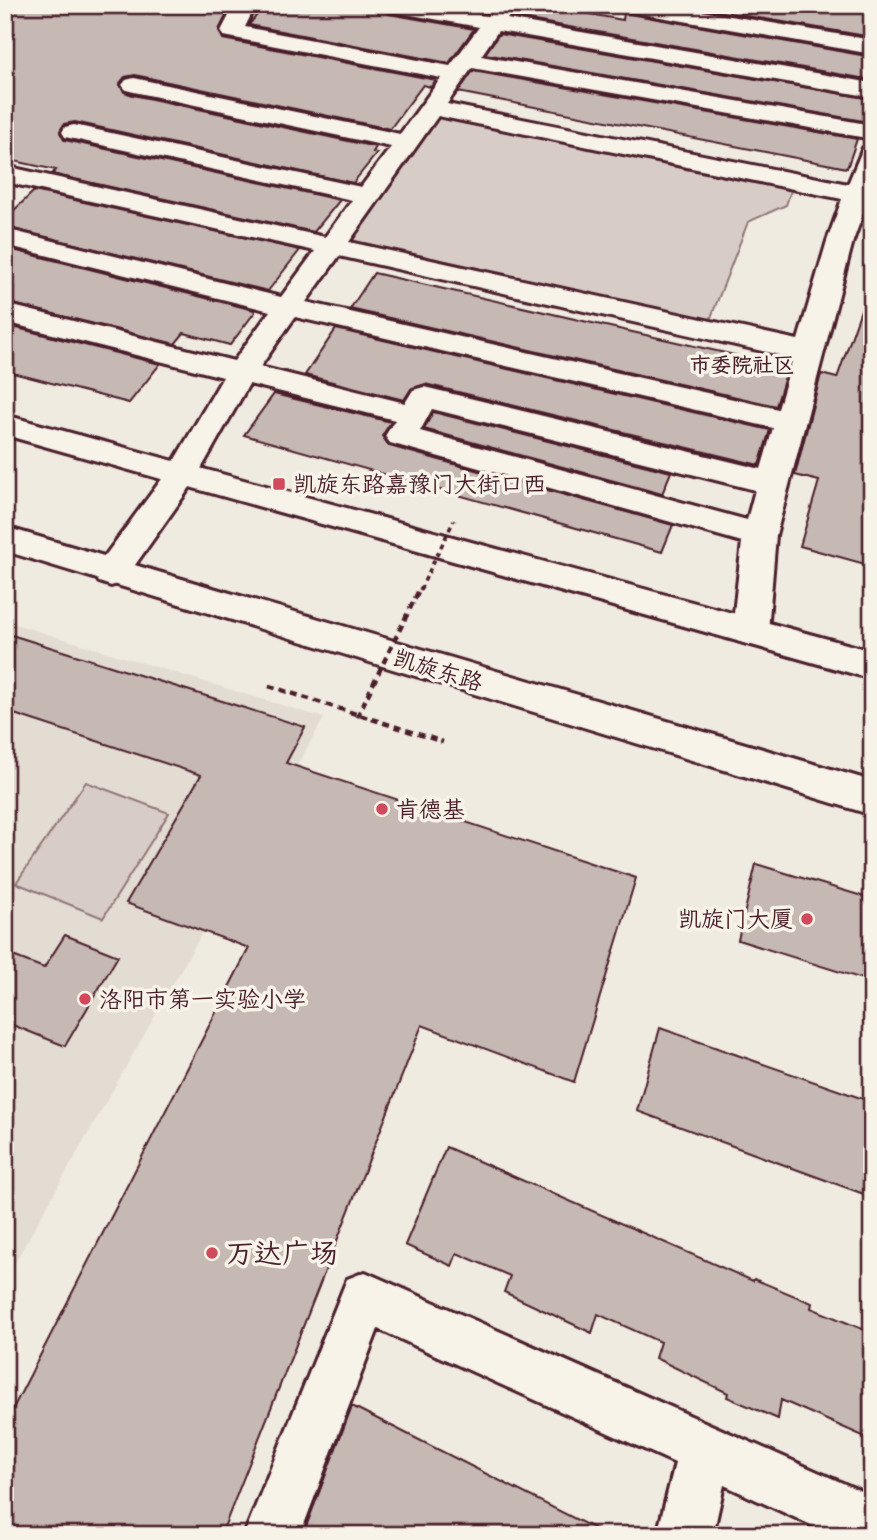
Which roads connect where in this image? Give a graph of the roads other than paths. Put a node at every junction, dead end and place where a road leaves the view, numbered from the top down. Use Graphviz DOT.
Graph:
graph roads {
  1 [pos="250,5"];
  2 [pos="389,5"];
  3 [pos="626,5"];
  4 [pos="499,14"];
  5 [pos="872,47"];
  6 [pos="461,67"];
  7 [pos="134,85"];
  8 [pos="872,90"];
  9 [pos="431,108"];
  10 [pos="74,132"];
  11 [pos="872,132"];
  12 [pos="406,143"];
  13 [pos="872,153"];
  14 [pos="5,174"];
  15 [pos="857,194"];
  16 [pos="367,196"];
  17 [pos="5,237"];
  18 [pos="331,246"];
  19 [pos="288,307"];
  20 [pos="5,313"];
  21 [pos="809,352"];
  22 [pos="241,372"];
  23 [pos="414,415"];
  24 [pos="790,422"];
  25 [pos="5,425"];
  26 [pos="182,475"];
  27 [pos="773,483"];
  28 [pos="759,536"];
  29 [pos="5,539"];
  30 [pos="111,573"];
  31 [pos="750,631"];
  32 [pos="872,664"];
  33 [pos="872,798"];
  34 [pos="705,1449"];
  35 [pos="872,1524"];
  36 [pos="272,1535"];
  37 [pos="685,1535"];
  1 -- 6 [label="street"];
  2 -- 4 [label="street"];
  3 -- 5 [label="street"];
  4 -- 6 [label="street"];
  4 -- 8 [label="street"];
  6 -- 9 [label="street"];
  6 -- 11 [label="street"];
  7 -- 12 [label="street"];
  9 -- 12 [label="street"];
  9 -- 15 [label="street"];
  10 -- 16 [label="street"];
  12 -- 16 [label="street"];
  13 -- 15 [label="street"];
  14 -- 18 [label="street"];
  15 -- 21 [label="street"];
  16 -- 18 [label="street"];
  17 -- 19 [label="street"];
  18 -- 19 [label="street"];
  18 -- 21 [label="street"];
  19 -- 22 [label="street"];
  19 -- 24 [label="street"];
  20 -- 22 [label="street"];
  21 -- 24 [label="street"];
  22 -- 23 [label="street"];
  22 -- 26 [label="street"];
  23 -- 27 [label="street"];
  23 -- 28 [label="street"];
  24 -- 27 [label="street"];
  25 -- 26 [label="street"];
  26 -- 30 [label="street"];
  26 -- 31 [label="street"];
  27 -- 28 [label="street"];
  28 -- 31 [label="street"];
  29 -- 30 [label="street, 凯旋东路"];
  30 -- 33 [label="street, 凯旋东路"];
  31 -- 32 [label="street"];
  34 -- 35 [label="street"];
  34 -- 36 [label="street"];
  34 -- 37 [label="street"];
}
